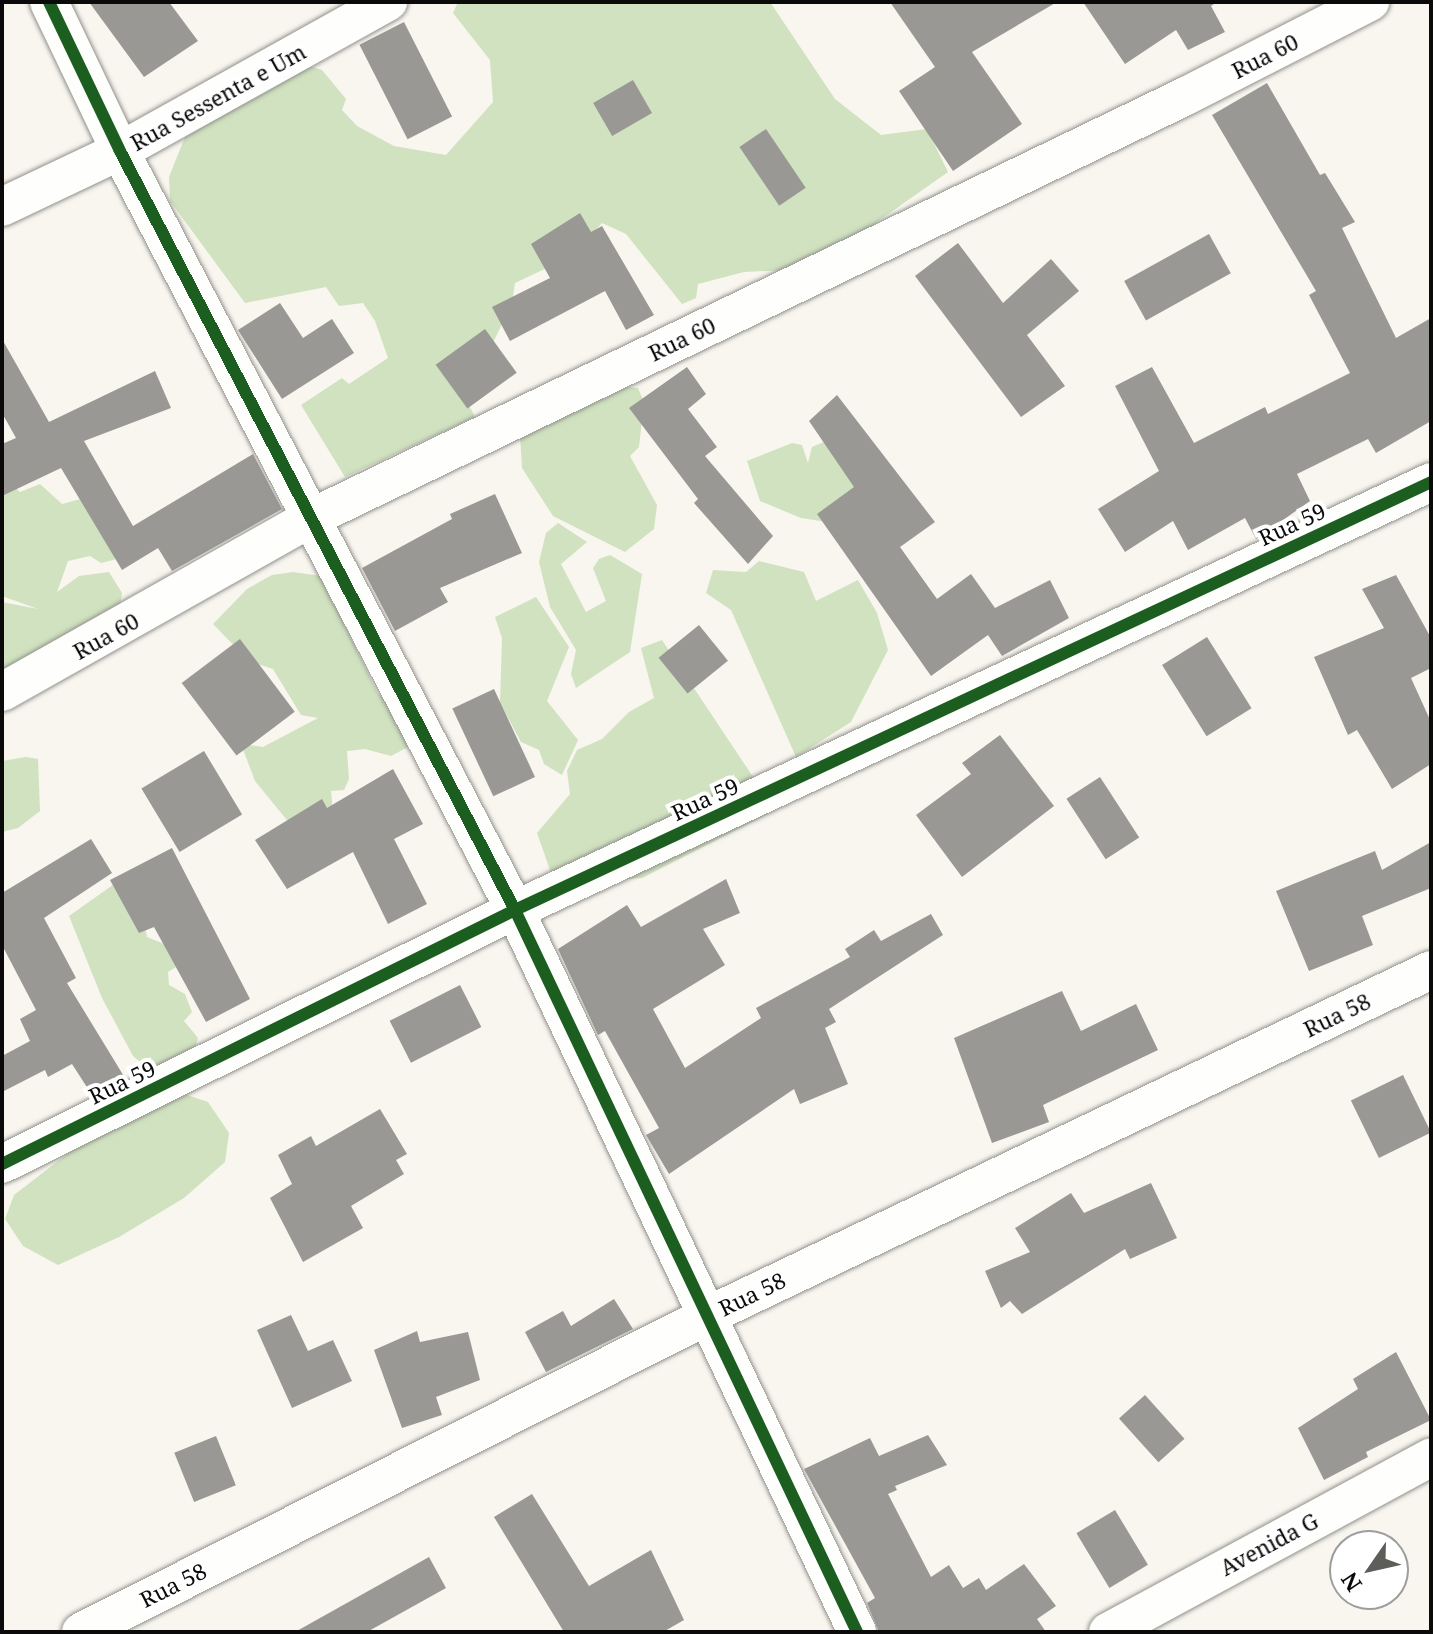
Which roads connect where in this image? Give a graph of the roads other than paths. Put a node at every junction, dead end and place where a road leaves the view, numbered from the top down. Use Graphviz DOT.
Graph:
graph roads {
  1 [pos="49,2"];
  2 [pos="388,2"];
  3 [pos="1370,2"];
  4 [pos="120,151"];
  5 [pos="2,207"];
  6 [pos="1431,482"];
  7 [pos="311,518"];
  8 [pos="2,692"];
  9 [pos="515,910"];
  10 [pos="1431,970"];
  11 [pos="2,1164"];
  12 [pos="709,1315"];
  13 [pos="1431,1457"];
  14 [pos="81,1632"];
  15 [pos="857,1632"];
  16 [pos="1108,1632"];
  1 -- 4 [label="street"];
  2 -- 4 [label="street, Rua Sessenta e Um"];
  3 -- 7 [label="street, Rua 60"];
  4 -- 5 [label="street, Rua Sessenta e Um"];
  4 -- 7 [label="street"];
  6 -- 9 [label="street, Rua 59"];
  7 -- 8 [label="street, Rua 60"];
  7 -- 9 [label="street"];
  9 -- 11 [label="street, Rua 59"];
  9 -- 12 [label="street"];
  10 -- 12 [label="street, Rua 58"];
  12 -- 14 [label="street, Rua 58"];
  12 -- 15 [label="street"];
  13 -- 16 [label="street, Avenida G"];
}
